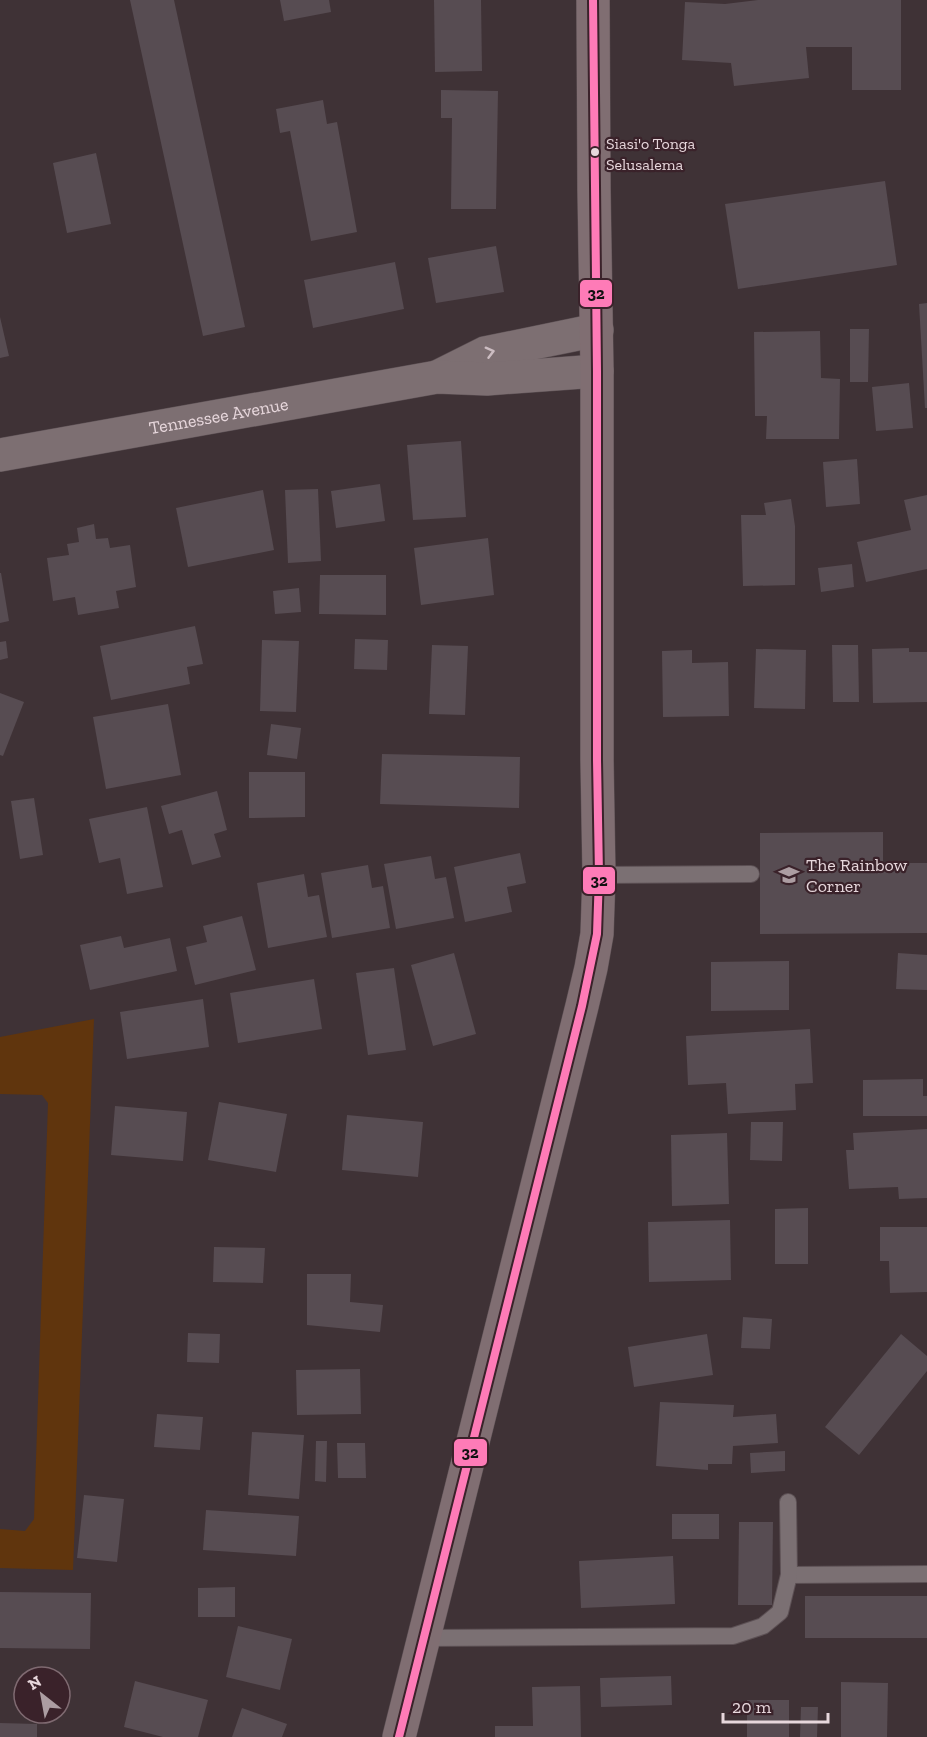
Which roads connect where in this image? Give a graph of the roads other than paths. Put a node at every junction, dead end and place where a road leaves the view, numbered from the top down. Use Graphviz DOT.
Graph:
graph roads {
  1 [pos="593,0"];
  2 [pos="597,330"];
  3 [pos="597,371"];
  4 [pos="437,377"];
  5 [pos="0,455"];
  6 [pos="750,874"];
  7 [pos="599,875"];
  8 [pos="788,1502"];
  9 [pos="927,1574"];
  10 [pos="789,1575"];
  11 [pos="423,1638"];
  12 [pos="399,1737"];
  1 -- 2 [label="main road"];
  2 -- 3 [label="main road"];
  4 -- 2 [label="street, Tennessee Avenue, one-way"];
  3 -- 4 [label="street, Tennessee Avenue"];
  3 -- 7 [label="main road"];
  4 -- 5 [label="street, Tennessee Avenue"];
  6 -- 7 [label="lane"];
  7 -- 11 [label="main road"];
  8 -- 10 [label="lane"];
  9 -- 10 [label="lane"];
  10 -- 11 [label="lane"];
  11 -- 12 [label="main road"];
}
